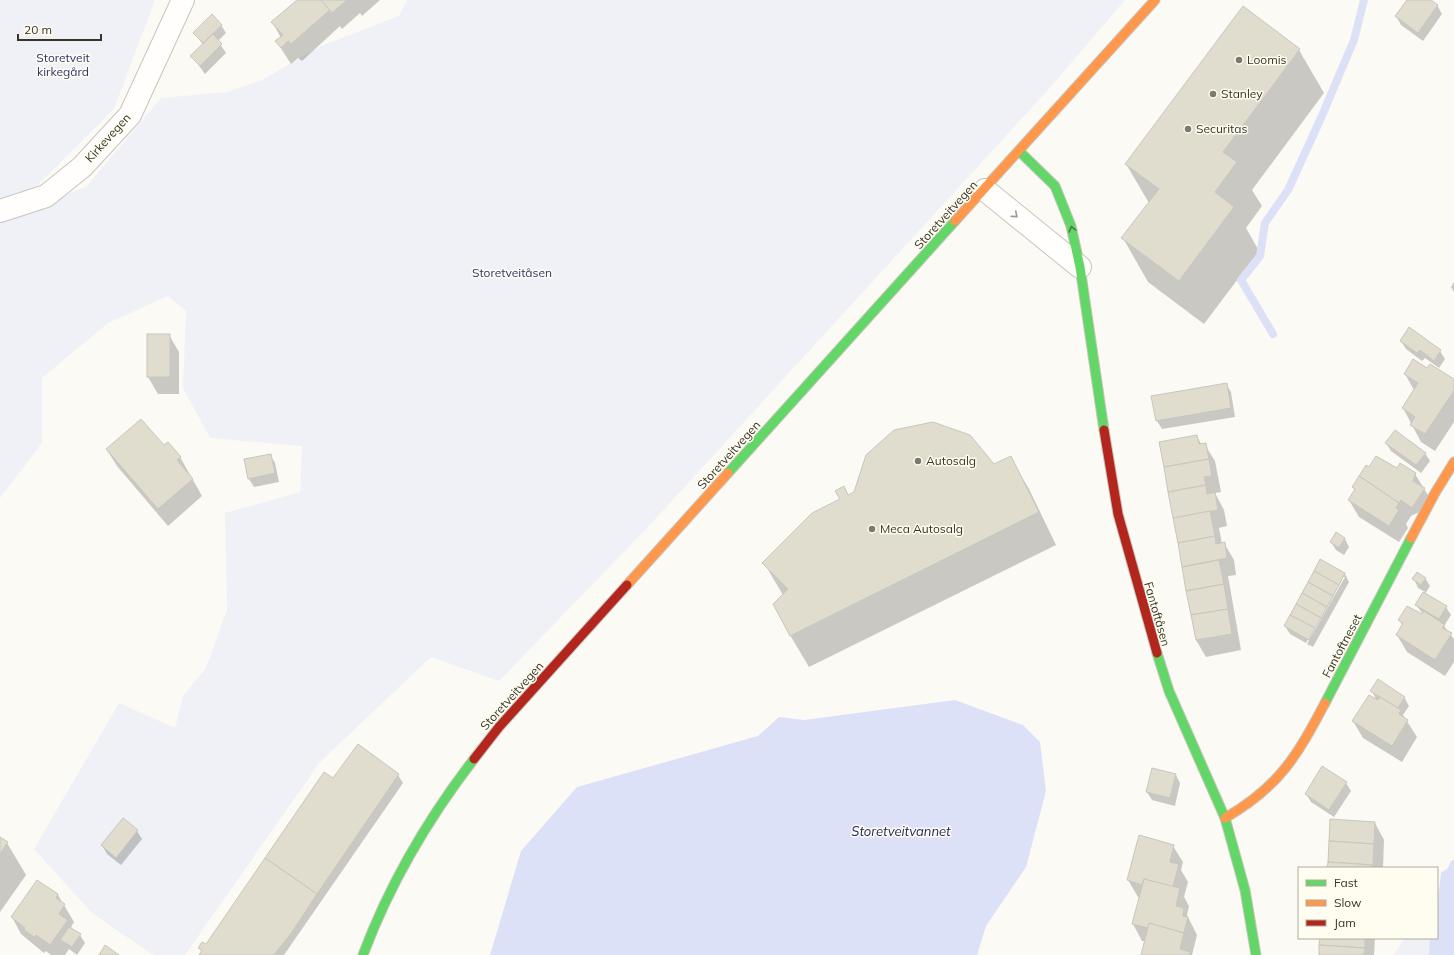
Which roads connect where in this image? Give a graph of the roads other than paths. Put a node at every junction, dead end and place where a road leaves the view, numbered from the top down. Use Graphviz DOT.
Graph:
graph roads {
  1 [pos="183,0"];
  2 [pos="1155,0"];
  3 [pos="1019,151"];
  4 [pos="985,190"];
  5 [pos="0,210"];
  6 [pos="1080,267"];
  7 [pos="1454,462"];
  8 [pos="1225,818"];
  9 [pos="363,955"];
  10 [pos="1256,955"];
  1 -- 5 [label="street, Kirkevegen"];
  2 -- 3 [label="street, Storetveitvegen"];
  3 -- 4 [label="street, Storetveitvegen"];
  6 -- 3 [label="street, Fantoftåsen, one-way"];
  4 -- 6 [label="street, one-way"];
  4 -- 9 [label="street, Storetveitvegen"];
  6 -- 8 [label="street, Fantoftåsen"];
  7 -- 8 [label="street, Fantoftneset"];
  8 -- 10 [label="street, Fantoftåsen"];
}
